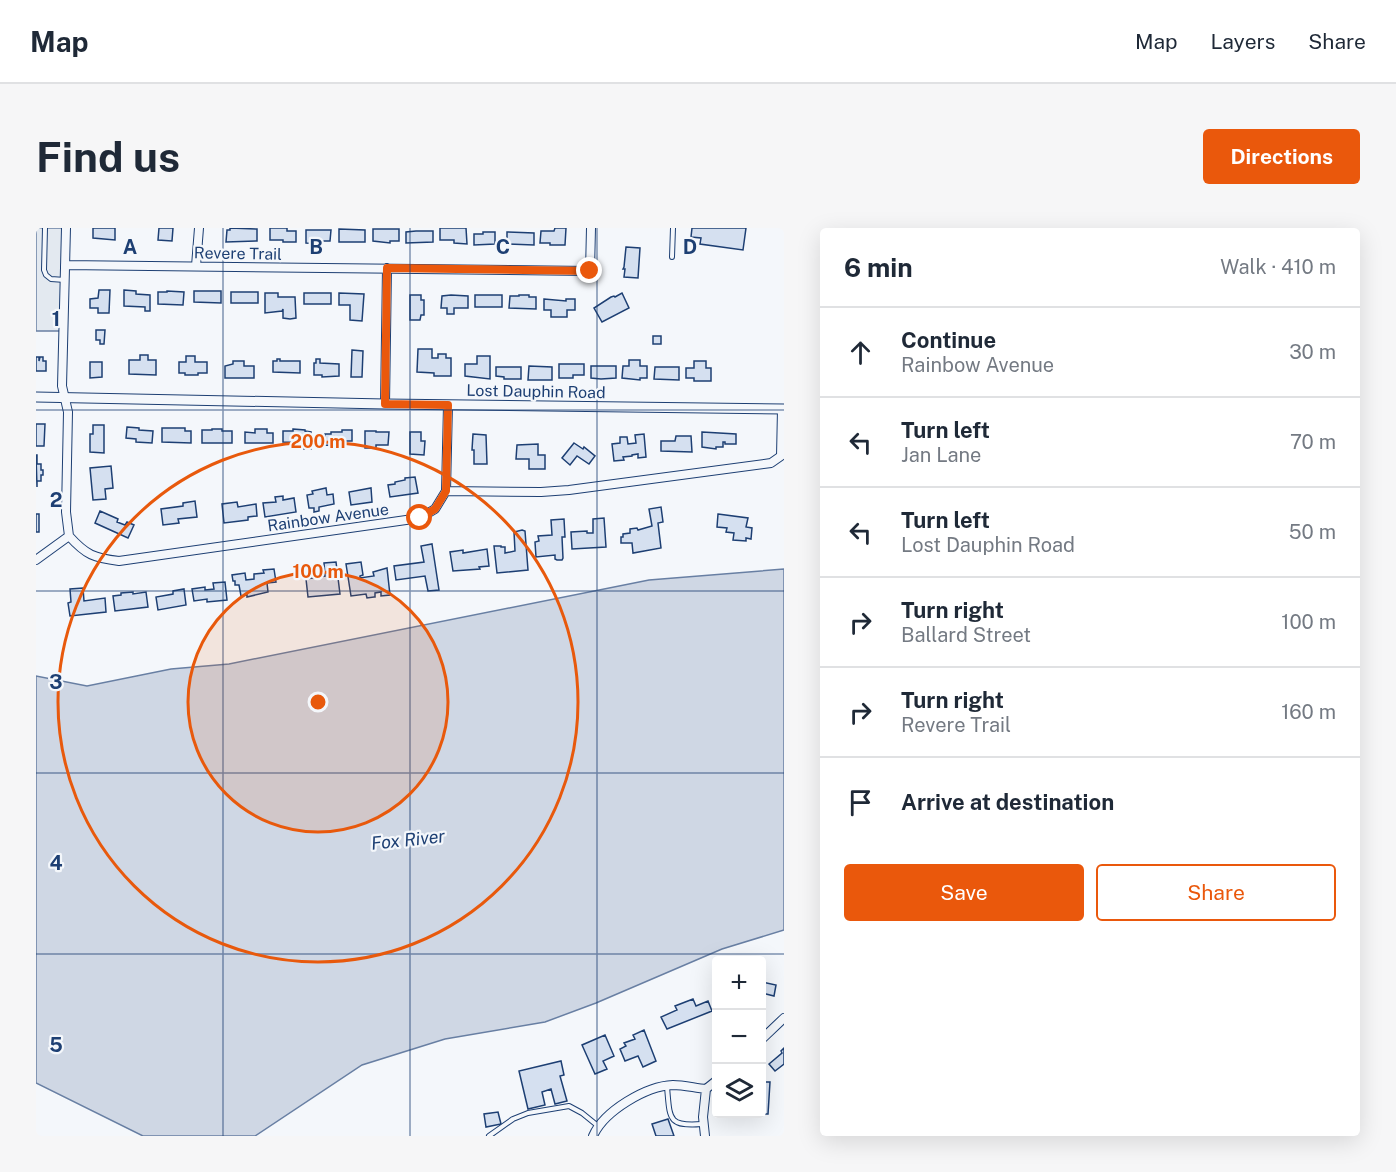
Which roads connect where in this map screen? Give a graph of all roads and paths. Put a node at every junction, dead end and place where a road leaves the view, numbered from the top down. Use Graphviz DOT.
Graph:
graph roads {
  1 [pos="45,228"];
  2 [pos="66,228"];
  3 [pos="199,228"];
  4 [pos="591,228"];
  5 [pos="673,228"];
  6 [pos="672,257"];
  7 [pos="65,265"];
  8 [pos="196,266"];
  9 [pos="387,268"];
  10 [pos="65,280"];
  11 [pos="36,398"];
  12 [pos="65,398"];
  13 [pos="385,404"];
  14 [pos="448,405"];
  15 [pos="783,409"];
  16 [pos="446,491"];
  17 [pos="69,536"];
  18 [pos="36,560"];
  19 [pos="784,1018"];
  20 [pos="766,1036"];
  21 [pos="712,1085"];
  22 [pos="668,1086"];
  23 [pos="706,1089"];
  24 [pos="704,1124"];
  25 [pos="599,1126"];
  26 [pos="489,1136"];
  27 [pos="593,1136"];
  28 [pos="705,1136"];
  1 -- 10 [label="lane"];
  2 -- 7 [label="street"];
  3 -- 8 [label="street"];
  4 -- 9 [label="street, Revere Trail"];
  5 -- 6 [label="lane"];
  7 -- 8 [label="street, Revere Trail"];
  7 -- 10 [label="street"];
  8 -- 9 [label="street, Revere Trail"];
  9 -- 13 [label="street"];
  10 -- 12 [label="street"];
  11 -- 12 [label="street, Lost Dauphin Road"];
  12 -- 13 [label="street, Lost Dauphin Road"];
  12 -- 17 [label="street"];
  13 -- 14 [label="street, Lost Dauphin Road"];
  14 -- 15 [label="street, Lost Dauphin Road"];
  14 -- 16 [label="street"];
  15 -- 16 [label="street"];
  16 -- 17 [label="street, Rainbow Avenue"];
  17 -- 18 [label="street"];
  19 -- 20 [label="street"];
  21 -- 23 [label="street"];
  22 -- 23 [label="street"];
  22 -- 24 [label="lane"];
  22 -- 25 [label="street"];
  23 -- 24 [label="street"];
  24 -- 28 [label="street"];
  25 -- 26 [label="lane"];
  25 -- 27 [label="street"];
}
